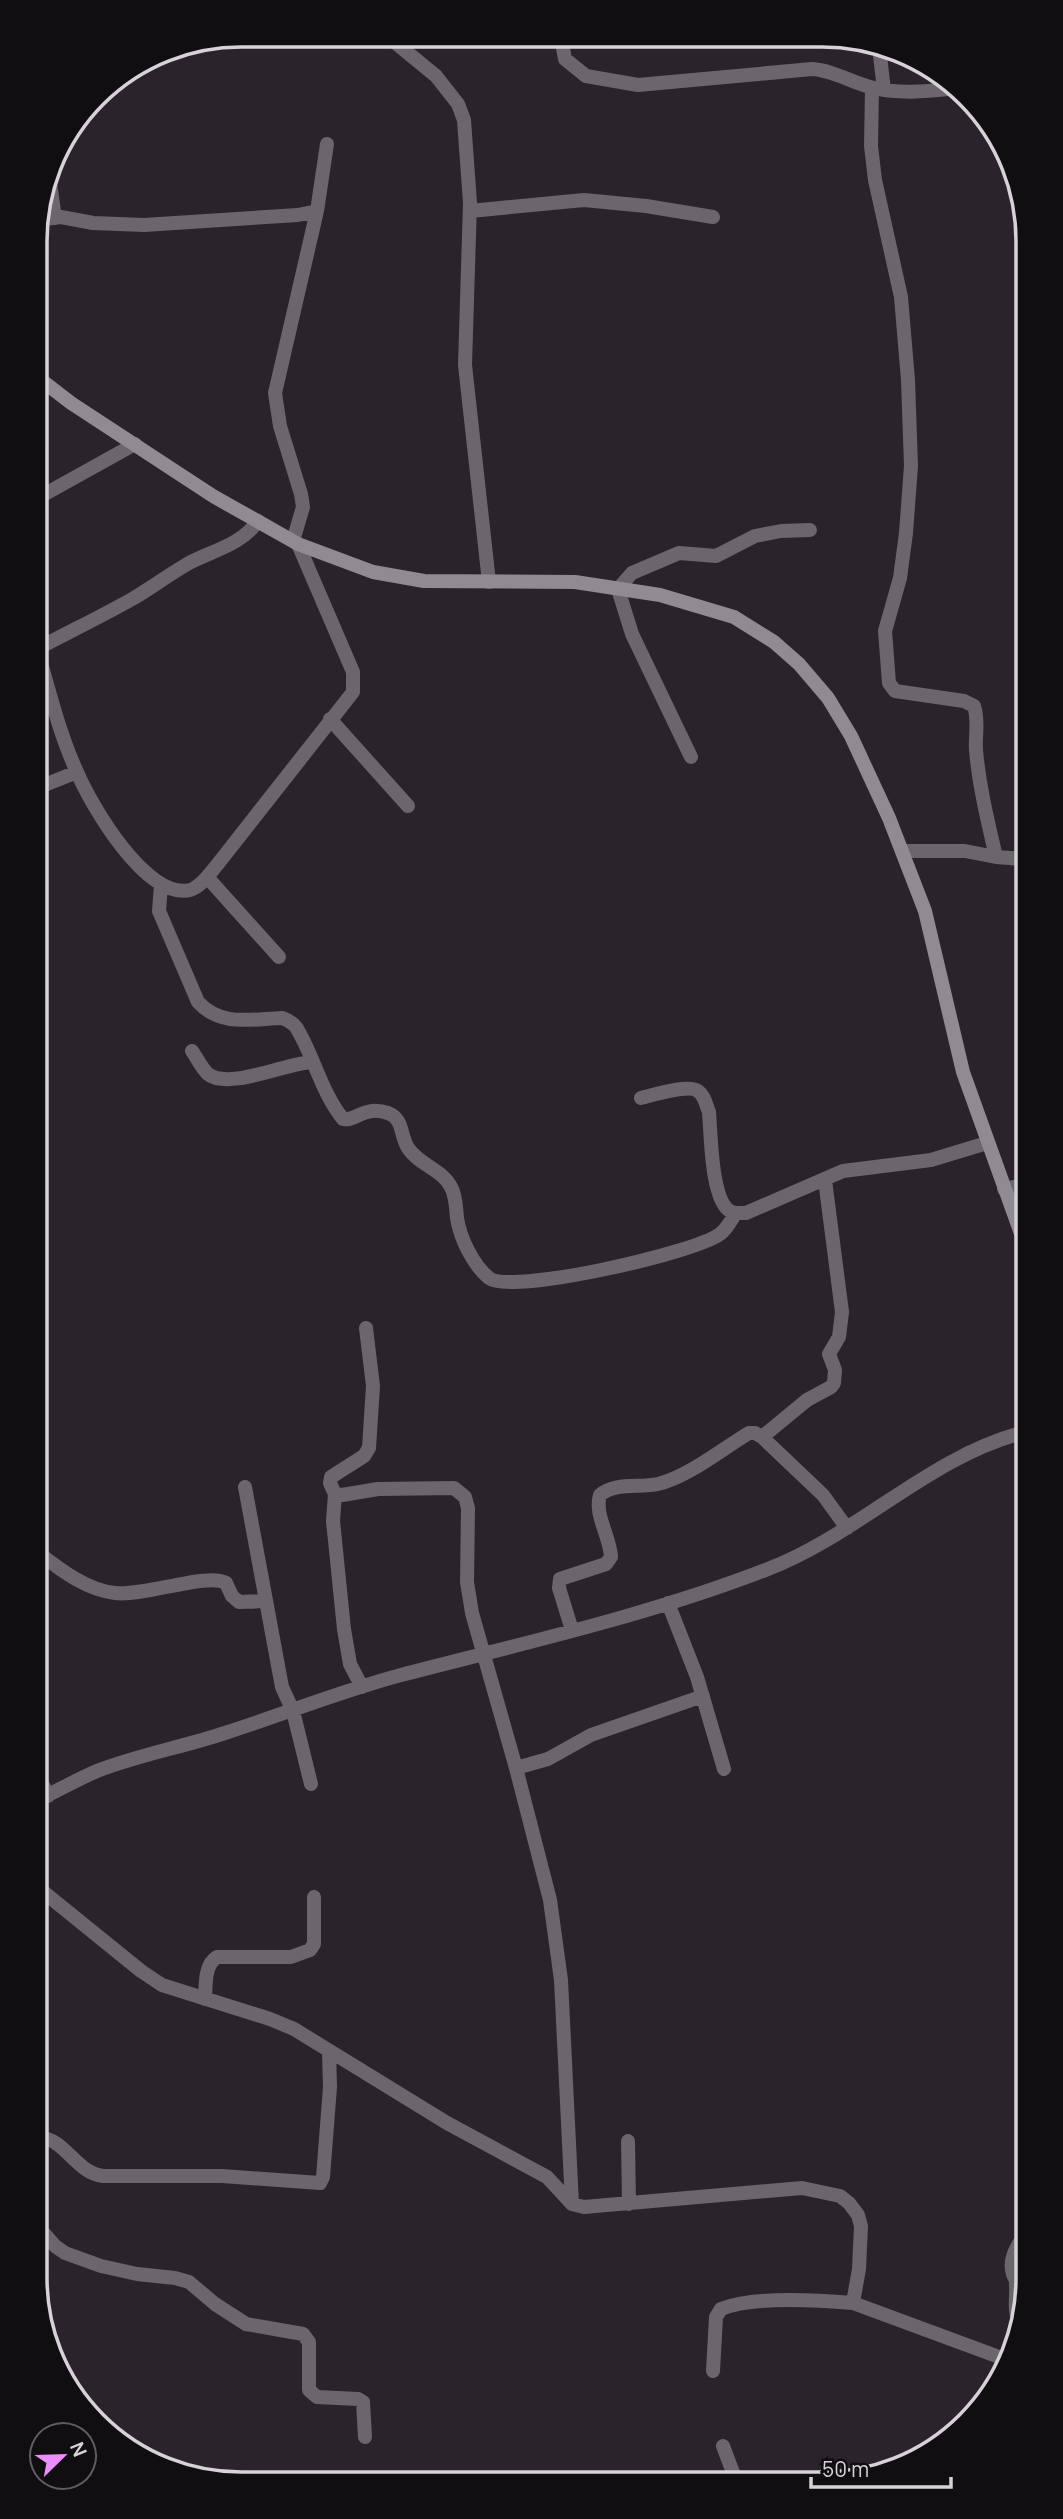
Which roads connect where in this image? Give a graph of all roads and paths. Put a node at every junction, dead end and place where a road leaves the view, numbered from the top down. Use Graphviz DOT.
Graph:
graph roads {
  1 [pos="401,47"];
  2 [pos="563,47"];
  3 [pos="878,56"];
  4 [pos="878,89"];
  5 [pos="942,89"];
  6 [pos="327,144"];
  7 [pos="52,199"];
  8 [pos="317,211"];
  9 [pos="470,211"];
  10 [pos="713,217"];
  11 [pos="55,218"];
  12 [pos="49,219"];
  13 [pos="48,385"];
  14 [pos="135,444"];
  15 [pos="48,492"];
  16 [pos="258,521"];
  17 [pos="810,530"];
  18 [pos="295,542"];
  19 [pos="489,582"];
  20 [pos="618,589"];
  21 [pos="48,643"];
  22 [pos="48,682"];
  23 [pos="330,719"];
  24 [pos="691,757"];
  25 [pos="77,772"];
  26 [pos="48,784"];
  27 [pos="408,806"];
  28 [pos="902,851"];
  29 [pos="996,857"];
  30 [pos="1016,858"];
  31 [pos="207,877"];
  32 [pos="161,885"];
  33 [pos="279,957"];
  34 [pos="192,1051"];
  35 [pos="311,1062"];
  36 [pos="642,1098"];
  37 [pos="987,1143"];
  38 [pos="825,1180"];
  39 [pos="1016,1187"];
  40 [pos="1004,1189"];
  41 [pos="736,1213"];
  42 [pos="1016,1220"];
  43 [pos="366,1328"];
  44 [pos="1015,1435"];
  45 [pos="762,1437"];
  46 [pos="245,1487"];
  47 [pos="335,1494"];
  48 [pos="847,1528"];
  49 [pos="47,1560"];
  50 [pos="266,1601"];
  51 [pos="668,1602"];
  52 [pos="572,1630"];
  53 [pos="483,1656"];
  54 [pos="362,1687"];
  55 [pos="703,1696"];
  56 [pos="293,1711"];
  57 [pos="516,1768"];
  58 [pos="724,1769"];
  59 [pos="311,1784"];
  60 [pos="47,1796"];
  61 [pos="47,1896"];
  62 [pos="314,1897"];
  63 [pos="205,1999"];
  64 [pos="328,2052"];
  65 [pos="47,2139"];
  66 [pos="628,2141"];
  67 [pos="572,2204"];
  68 [pos="629,2204"];
  69 [pos="47,2237"];
  70 [pos="1015,2252"];
  71 [pos="1015,2280"];
  72 [pos="853,2303"];
  73 [pos="999,2357"];
  74 [pos="713,2371"];
  75 [pos="365,2437"];
  76 [pos="723,2446"];
  77 [pos="733,2472"];
  1 -- 9 [label="street"];
  2 -- 4 [label="street"];
  3 -- 4 [label="street"];
  4 -- 5 [label="street"];
  4 -- 29 [label="street"];
  6 -- 8 [label="street"];
  7 -- 11 [label="street"];
  8 -- 11 [label="street"];
  8 -- 18 [label="street"];
  9 -- 10 [label="street"];
  9 -- 19 [label="street"];
  11 -- 12 [label="street"];
  13 -- 14 [label="street"];
  14 -- 15 [label="street"];
  14 -- 16 [label="street"];
  16 -- 18 [label="street"];
  16 -- 21 [label="street"];
  17 -- 20 [label="street"];
  18 -- 19 [label="street"];
  18 -- 23 [label="street"];
  19 -- 20 [label="street"];
  20 -- 24 [label="street"];
  20 -- 28 [label="street"];
  22 -- 25 [label="street"];
  23 -- 27 [label="street"];
  23 -- 31 [label="street"];
  25 -- 26 [label="street"];
  25 -- 32 [label="street"];
  28 -- 29 [label="street"];
  28 -- 37 [label="street"];
  29 -- 30 [label="street"];
  31 -- 32 [label="street"];
  31 -- 33 [label="street"];
  32 -- 35 [label="street"];
  34 -- 35 [label="street"];
  35 -- 41 [label="street"];
  36 -- 41 [label="street"];
  37 -- 38 [label="street"];
  37 -- 40 [label="street"];
  38 -- 41 [label="street"];
  38 -- 45 [label="street"];
  39 -- 40 [label="street"];
  40 -- 42 [label="street"];
  43 -- 47 [label="street"];
  44 -- 48 [label="street"];
  45 -- 48 [label="street"];
  45 -- 52 [label="street"];
  46 -- 50 [label="street"];
  47 -- 53 [label="street"];
  47 -- 54 [label="street"];
  48 -- 51 [label="street"];
  49 -- 50 [label="street"];
  50 -- 56 [label="street"];
  51 -- 52 [label="street"];
  51 -- 55 [label="street"];
  52 -- 53 [label="street"];
  53 -- 54 [label="street"];
  53 -- 57 [label="street"];
  54 -- 56 [label="street"];
  55 -- 57 [label="street"];
  55 -- 58 [label="street"];
  56 -- 59 [label="street"];
  56 -- 60 [label="street"];
  57 -- 67 [label="street"];
  61 -- 63 [label="street"];
  62 -- 63 [label="street"];
  63 -- 64 [label="street"];
  64 -- 65 [label="street"];
  64 -- 67 [label="street"];
  66 -- 68 [label="street"];
  67 -- 68 [label="street"];
  68 -- 72 [label="street"];
  69 -- 75 [label="street"];
  70 -- 71 [label="street"];
  72 -- 73 [label="street"];
  72 -- 74 [label="street"];
  76 -- 77 [label="street"];
}
